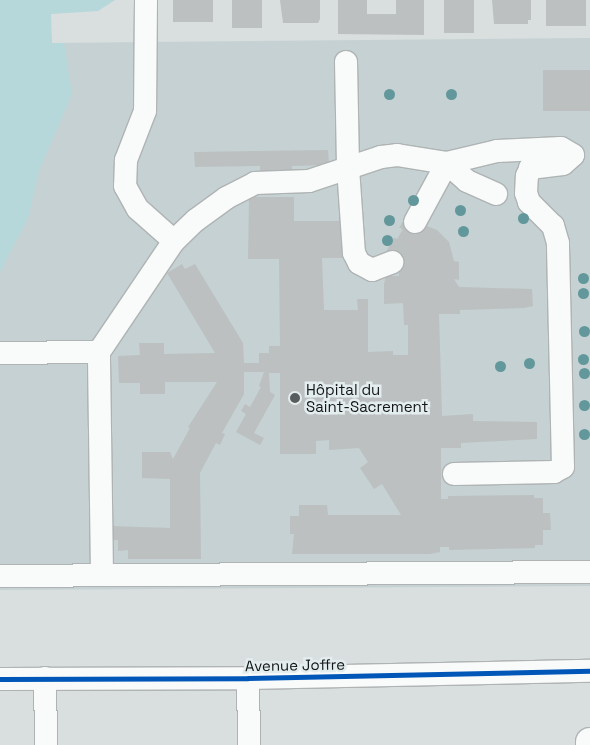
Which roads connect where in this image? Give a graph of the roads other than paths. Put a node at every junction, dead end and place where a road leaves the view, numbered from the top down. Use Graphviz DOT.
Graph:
graph roads {
  1 [pos="146,0"];
  2 [pos="346,62"];
  3 [pos="582,154"];
  4 [pos="482,155"];
  5 [pos="532,163"];
  6 [pos="447,164"];
  7 [pos="348,168"];
  8 [pos="496,194"];
  9 [pos="415,222"];
  10 [pos="174,241"];
  11 [pos="393,262"];
  12 [pos="99,352"];
  13 [pos="0,353"];
  14 [pos="454,474"];
  15 [pos="590,572"];
  16 [pos="102,574"];
  17 [pos="0,576"];
  18 [pos="590,671"];
  19 [pos="45,678"];
  20 [pos="248,678"];
  21 [pos="0,679"];
  22 [pos="46,745"];
  23 [pos="248,745"];
  1 -- 10 [label="street"];
  2 -- 7 [label="street"];
  3 -- 4 [label="street"];
  3 -- 5 [label="street"];
  4 -- 5 [label="street"];
  4 -- 6 [label="street"];
  5 -- 14 [label="street"];
  6 -- 7 [label="street"];
  6 -- 8 [label="street"];
  6 -- 9 [label="street"];
  7 -- 10 [label="street"];
  7 -- 11 [label="street"];
  10 -- 12 [label="street"];
  12 -- 13 [label="street"];
  12 -- 16 [label="street"];
  15 -- 16 [label="street"];
  16 -- 17 [label="street"];
  18 -- 20 [label="street, Avenue Joffre"];
  19 -- 20 [label="street, Avenue Joffre"];
  19 -- 21 [label="street, Avenue Joffre"];
  19 -- 22 [label="street"];
  20 -- 23 [label="street"];
}
